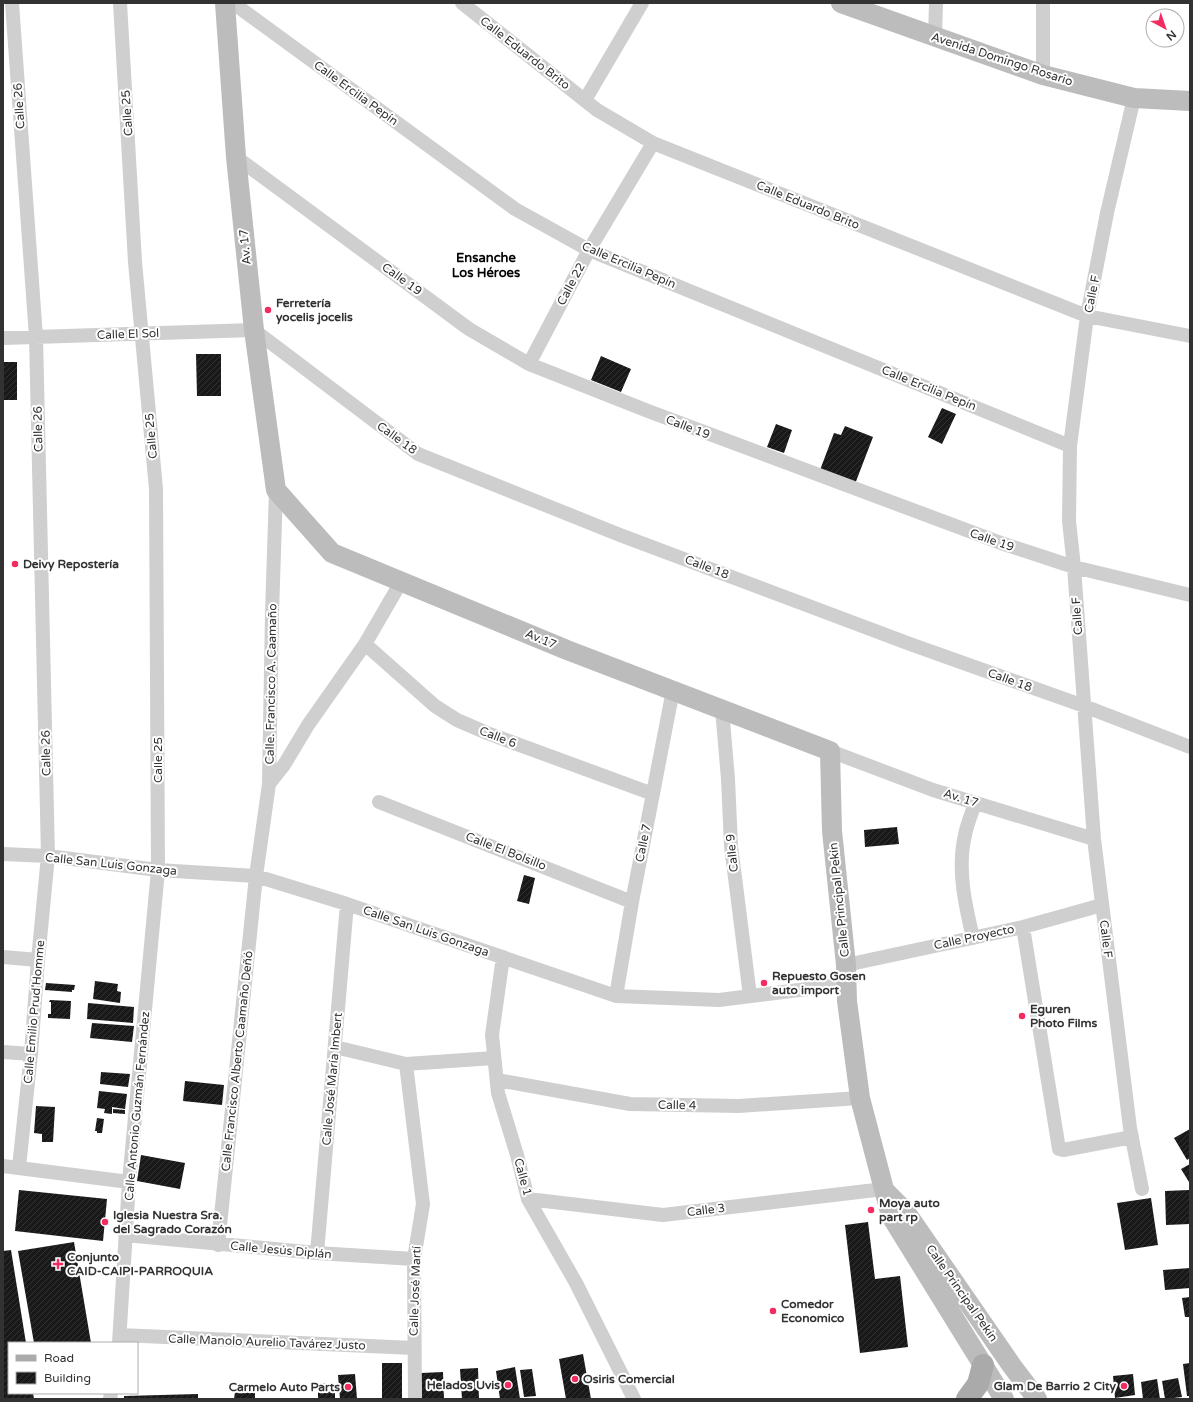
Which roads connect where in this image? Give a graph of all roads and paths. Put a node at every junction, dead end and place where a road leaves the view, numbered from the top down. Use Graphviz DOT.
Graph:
graph roads {
  1 [pos="12,3"];
  2 [pos="120,3"];
  3 [pos="225,3"];
  4 [pos="233,3"];
  5 [pos="462,3"];
  6 [pos="642,3"];
  7 [pos="841,3"];
  8 [pos="936,3"];
  9 [pos="1044,3"];
  10 [pos="935,37"];
  11 [pos="1043,75"];
  12 [pos="1134,98"];
  13 [pos="585,100"];
  14 [pos="1190,101"];
  15 [pos="653,143"];
  16 [pos="236,157"];
  17 [pos="589,250"];
  18 [pos="1087,316"];
  19 [pos="254,330"];
  20 [pos="142,334"];
  21 [pos="1190,336"];
  22 [pos="36,337"];
  23 [pos="3,338"];
  24 [pos="529,364"];
  25 [pos="1070,446"];
  26 [pos="276,490"];
  27 [pos="1074,567"];
  28 [pos="400,582"];
  29 [pos="1190,595"];
  30 [pos="365,644"];
  31 [pos="673,690"];
  32 [pos="1084,706"];
  33 [pos="722,710"];
  34 [pos="1190,747"];
  35 [pos="830,751"];
  36 [pos="270,784"];
  37 [pos="653,794"];
  38 [pos="379,802"];
  39 [pos="975,803"];
  40 [pos="1094,839"];
  41 [pos="3,854"];
  42 [pos="48,856"];
  43 [pos="158,870"];
  44 [pos="256,876"];
  45 [pos="632,902"];
  46 [pos="347,904"];
  47 [pos="1102,905"];
  48 [pos="1023,927"];
  49 [pos="973,938"];
  50 [pos="3,957"];
  51 [pos="503,957"];
  52 [pos="38,960"];
  53 [pos="847,975"];
  54 [pos="616,996"];
  55 [pos="750,996"];
  56 [pos="335,1047"];
  57 [pos="3,1052"];
  58 [pos="31,1054"];
  59 [pos="494,1058"];
  60 [pos="406,1064"];
  61 [pos="497,1080"];
  62 [pos="860,1098"];
  63 [pos="1132,1137"];
  64 [pos="3,1166"];
  65 [pos="19,1167"];
  66 [pos="129,1182"];
  67 [pos="884,1189"];
  68 [pos="1142,1189"];
  69 [pos="528,1199"];
  70 [pos="126,1236"];
  71 [pos="218,1245"];
  72 [pos="317,1254"];
  73 [pos="414,1259"];
  74 [pos="120,1339"];
  75 [pos="414,1348"];
  76 [pos="983,1366"];
  77 [pos="415,1399"];
  78 [pos="634,1399"];
  79 [pos="966,1399"];
  80 [pos="1004,1399"];
  81 [pos="1037,1399"];
  1 -- 22 [label="street, Calle 26"];
  2 -- 20 [label="street, Calle 25"];
  3 -- 16 [label="main road, Av. 17"];
  4 -- 17 [label="street, Calle Ercilia Pepín"];
  5 -- 13 [label="street, Calle Eduardo Brito"];
  6 -- 13 [label="street"];
  7 -- 10 [label="main road, Avenida Domingo Rosario"];
  8 -- 10 [label="street"];
  9 -- 11 [label="street"];
  10 -- 11 [label="main road, Avenida Domingo Rosario"];
  11 -- 12 [label="main road, Avenida Domingo Rosario"];
  12 -- 14 [label="main road, Avenida Domingo Rosario"];
  12 -- 18 [label="street, Calle F"];
  13 -- 15 [label="street, Calle Eduardo Brito"];
  15 -- 17 [label="street, Calle 22"];
  15 -- 18 [label="street, Calle Eduardo Brito"];
  16 -- 19 [label="main road, Av. 17"];
  16 -- 24 [label="street, Calle 19"];
  17 -- 24 [label="street, Calle 22"];
  17 -- 25 [label="street, Calle Ercilia Pepín"];
  18 -- 21 [label="street, Calle Eduardo Brito"];
  18 -- 25 [label="street, Calle F"];
  19 -- 20 [label="street, Calle El Sol"];
  19 -- 26 [label="main road, Av. 17"];
  19 -- 32 [label="street, Calle 18"];
  20 -- 22 [label="street, Calle El Sol"];
  20 -- 43 [label="street, Calle 25"];
  22 -- 23 [label="street, Calle El Sol"];
  22 -- 42 [label="street, Calle 26"];
  24 -- 27 [label="street, Calle 19"];
  25 -- 27 [label="street, Calle F"];
  26 -- 28 [label="main road, Av.17"];
  26 -- 36 [label="street, Calle. Francisco A. Caamaño"];
  27 -- 29 [label="street, Calle 19"];
  27 -- 32 [label="street, Calle F"];
  28 -- 30 [label="street"];
  28 -- 31 [label="main road, Av.17"];
  30 -- 36 [label="street"];
  30 -- 37 [label="street, Calle 6"];
  31 -- 33 [label="main road, Av.17"];
  31 -- 37 [label="street, Calle 7"];
  32 -- 34 [label="street, Calle 18"];
  32 -- 40 [label="street, Calle F"];
  33 -- 35 [label="main road, Av.17"];
  33 -- 55 [label="street, Calle 9"];
  35 -- 39 [label="street, Av. 17"];
  35 -- 53 [label="main road, Calle Principal Pekín"];
  36 -- 44 [label="street, Calle. Francisco A. Caamaño"];
  37 -- 45 [label="street, Calle 7"];
  38 -- 45 [label="street, Calle El Bolsillo"];
  39 -- 40 [label="street, Av. 17"];
  39 -- 49 [label="street"];
  40 -- 47 [label="street, Calle F"];
  41 -- 42 [label="street, Calle San Luis Gonzaga"];
  42 -- 43 [label="street, Calle San Luis Gonzaga"];
  42 -- 52 [label="street, Calle Emilio Prud'Homme"];
  43 -- 44 [label="street, Calle San Luis Gonzaga"];
  43 -- 66 [label="street, Calle Antonio Guzmán Fernández"];
  44 -- 46 [label="street, Calle San Luis Gonzaga"];
  44 -- 71 [label="street, Calle Francisco Alberto Caamaño Deñó"];
  45 -- 54 [label="street, Calle 7"];
  46 -- 51 [label="street, Calle San Luis Gonzaga"];
  46 -- 56 [label="street, Calle José María Imbert"];
  47 -- 48 [label="street, Calle Proyecto"];
  47 -- 63 [label="street, Calle F"];
  48 -- 49 [label="street, Calle Proyecto"];
  48 -- 63 [label="street"];
  49 -- 53 [label="street, Calle Proyecto"];
  50 -- 52 [label="street"];
  51 -- 54 [label="street, Calle San Luis Gonzaga"];
  51 -- 59 [label="street, Calle 1"];
  52 -- 58 [label="street, Calle Emilio Prud'Homme"];
  53 -- 55 [label="street, Calle San Luis Gonzaga"];
  53 -- 62 [label="main road, Calle Principal Pekín"];
  54 -- 55 [label="street, Calle San Luis Gonzaga"];
  56 -- 60 [label="street"];
  56 -- 72 [label="street, Calle José María Imbert"];
  57 -- 58 [label="street"];
  58 -- 65 [label="street, Calle Emilio Prud'Homme"];
  59 -- 60 [label="street"];
  59 -- 61 [label="street, Calle 1"];
  60 -- 73 [label="street, Calle José Martí"];
  61 -- 62 [label="street, Calle 4"];
  61 -- 69 [label="street, Calle 1"];
  62 -- 67 [label="main road, Calle Principal Pekín"];
  63 -- 68 [label="street, Calle F"];
  64 -- 65 [label="street"];
  65 -- 66 [label="street"];
  66 -- 70 [label="street, Calle Antonio Guzmán Fernández"];
  67 -- 69 [label="street, Calle 3"];
  67 -- 76 [label="main road, Calle Principal Pekín"];
  67 -- 81 [label="main road, Calle Principal Pekín"];
  69 -- 78 [label="street, Calle 1"];
  70 -- 71 [label="street, Calle Jesús Diplán"];
  70 -- 74 [label="street, Calle Antonio Guzmán Fernández"];
  71 -- 72 [label="street, Calle Jesús Diplán"];
  72 -- 73 [label="street, Calle Jesús Diplán"];
  73 -- 75 [label="street, Calle José Martí"];
  74 -- 75 [label="street, Calle Manolo Aurelio Tavárez Justo"];
  75 -- 77 [label="street, Calle José Martí"];
  76 -- 79 [label="main road"];
  76 -- 80 [label="main road, Calle Principal Pekín"];
}
